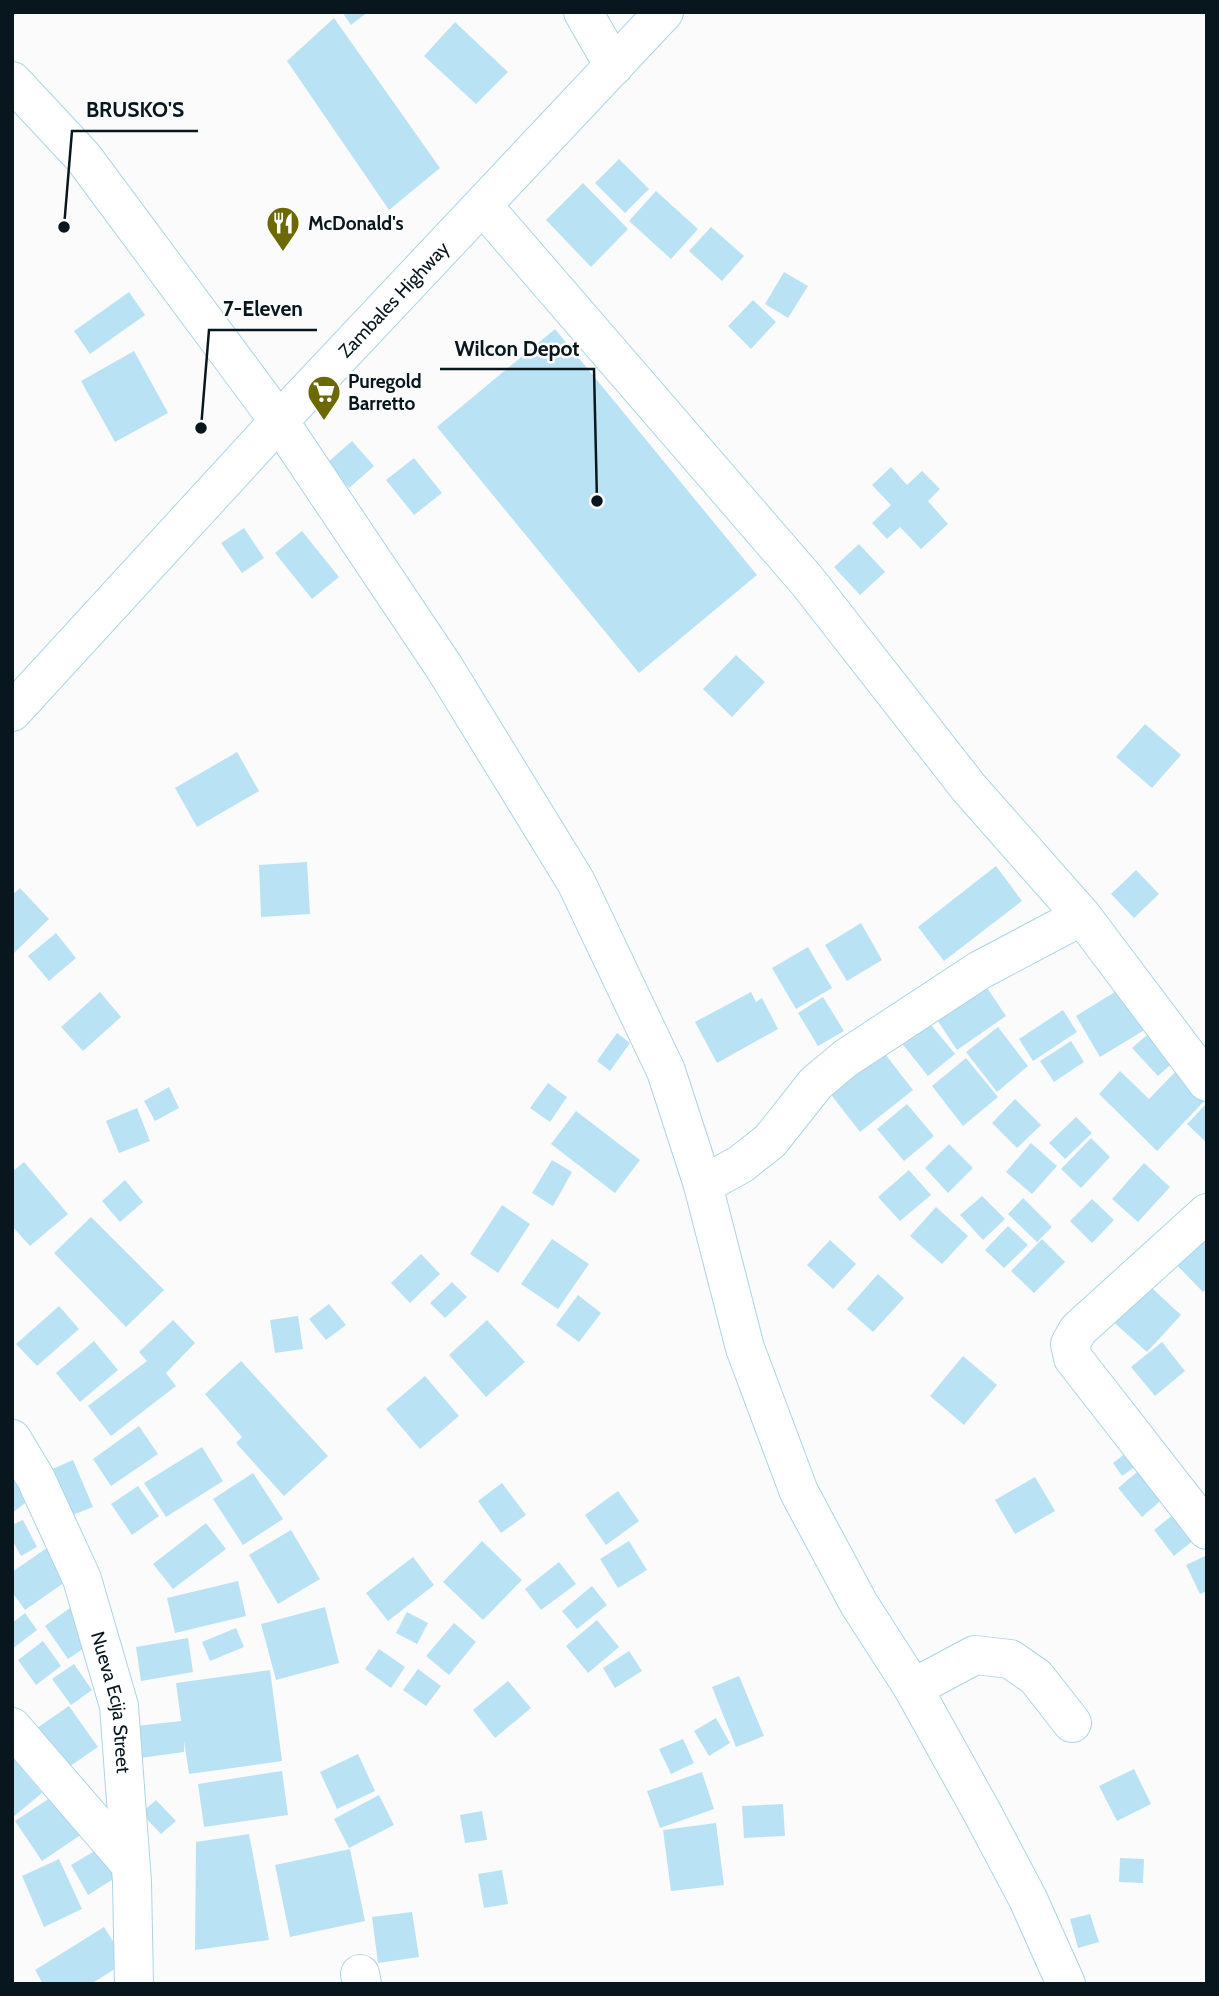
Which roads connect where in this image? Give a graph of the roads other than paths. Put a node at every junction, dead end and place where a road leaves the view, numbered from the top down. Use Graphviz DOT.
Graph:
graph roads {
  1 [pos="583,12"];
  2 [pos="664,12"];
  3 [pos="614,66"];
  4 [pos="12,82"];
  5 [pos="484,207"];
  6 [pos="279,421"];
  7 [pos="12,712"];
  8 [pos="1082,916"];
  9 [pos="1207,1082"];
  10 [pos="703,1185"];
  11 [pos="1207,1213"];
  12 [pos="12,1438"];
  13 [pos="1207,1530"];
  14 [pos="913,1688"];
  15 [pos="1072,1723"];
  16 [pos="12,1727"];
  17 [pos="130,1864"];
  18 [pos="134,1984"];
  19 [pos="1066,1984"];
  1 -- 3 [label="street"];
  2 -- 3 [label="street, Zambales Highway"];
  3 -- 5 [label="street, Zambales Highway"];
  4 -- 6 [label="street"];
  5 -- 6 [label="street, Zambales Highway"];
  5 -- 8 [label="street"];
  6 -- 7 [label="street, Zambales Highway"];
  6 -- 10 [label="street"];
  8 -- 9 [label="street"];
  8 -- 10 [label="street"];
  10 -- 14 [label="street"];
  11 -- 13 [label="street"];
  12 -- 17 [label="street, Nueva Ecija Street"];
  14 -- 15 [label="street"];
  14 -- 19 [label="street"];
  16 -- 17 [label="street"];
  17 -- 18 [label="street, Nueva Ecija Street"];
}
